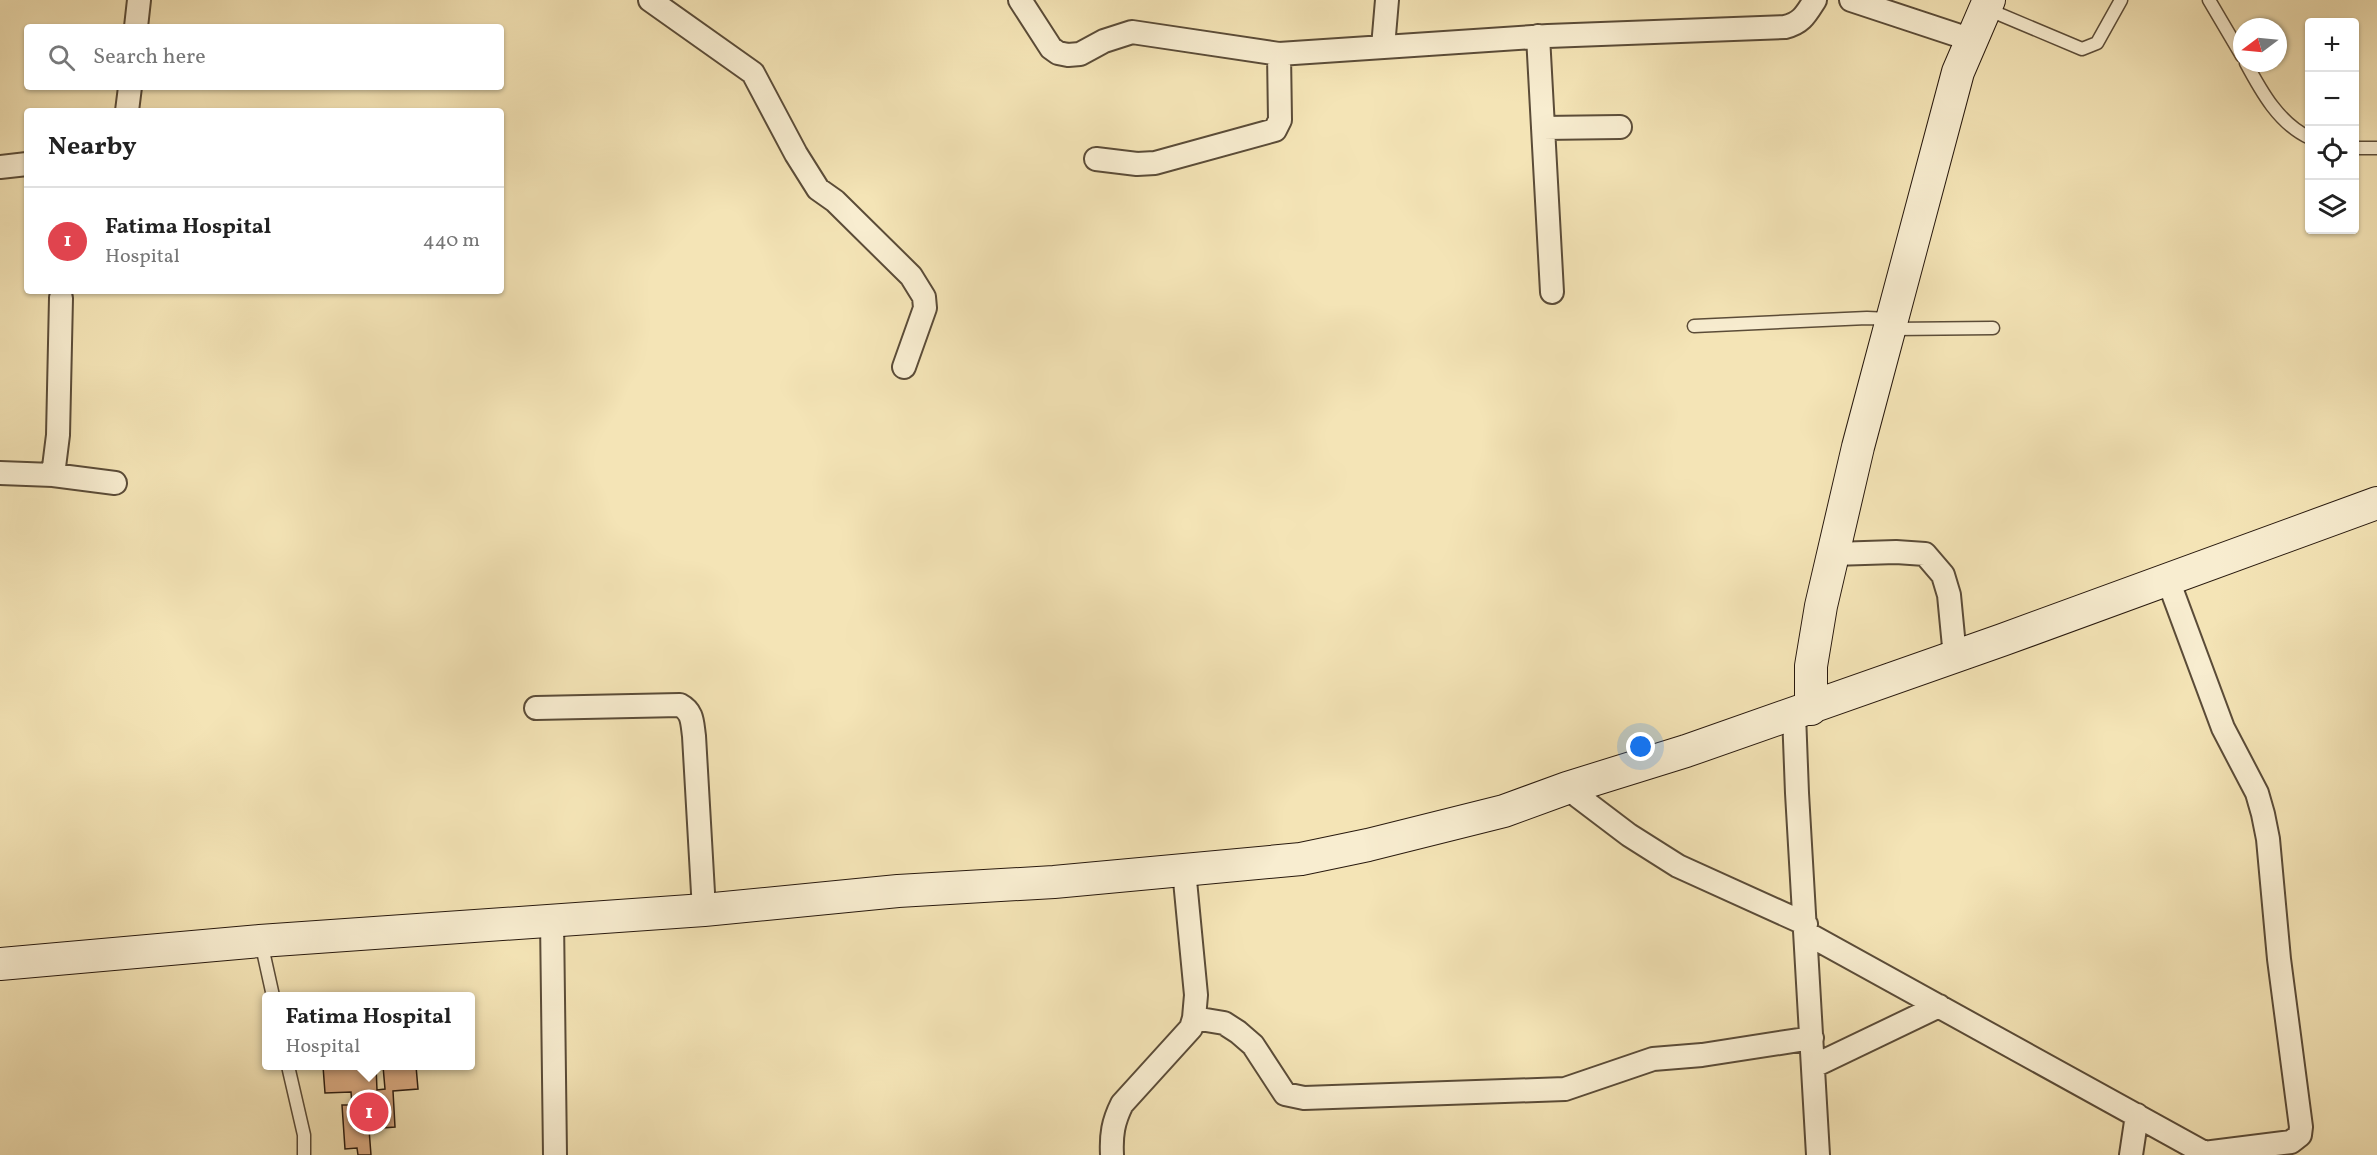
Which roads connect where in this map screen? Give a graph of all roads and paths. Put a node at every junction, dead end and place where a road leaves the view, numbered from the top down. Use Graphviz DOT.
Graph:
graph roads {
  1 [pos="139,0"];
  2 [pos="649,0"];
  3 [pos="1020,0"];
  4 [pos="1387,0"];
  5 [pos="1815,0"];
  6 [pos="1851,0"];
  7 [pos="2121,0"];
  8 [pos="2209,0"];
  9 [pos="1987,4"];
  10 [pos="136,24"];
  11 [pos="1538,36"];
  12 [pos="1972,40"];
  13 [pos="2233,41"];
  14 [pos="1383,47"];
  15 [pos="1279,54"];
  16 [pos="2251,72"];
  17 [pos="130,90"];
  18 [pos="127,108"];
  19 [pos="1620,127"];
  20 [pos="1543,128"];
  21 [pos="2305,135"];
  22 [pos="2359,148"];
  23 [pos="2377,148"];
  24 [pos="1096,159"];
  25 [pos="24,164"];
  26 [pos="0,167"];
  27 [pos="1552,292"];
  28 [pos="61,298"];
  29 [pos="1891,324"];
  30 [pos="1694,326"];
  31 [pos="1993,328"];
  32 [pos="904,367"];
  33 [pos="0,473"];
  34 [pos="53,475"];
  35 [pos="115,483"];
  36 [pos="2377,504"];
  37 [pos="1833,554"];
  38 [pos="2168,580"];
  39 [pos="1955,657"];
  40 [pos="536,708"];
  41 [pos="1802,712"];
  42 [pos="1567,788"];
  43 [pos="1184,870"];
  44 [pos="704,910"];
  45 [pos="552,920"];
  46 [pos="1806,928"];
  47 [pos="260,941"];
  48 [pos="0,964"];
  49 [pos="272,992"];
  50 [pos="1939,1006"];
  51 [pos="1194,1018"];
  52 [pos="1812,1038"];
  53 [pos="1814,1066"];
  54 [pos="289,1070"];
  55 [pos="2137,1115"];
  56 [pos="2206,1154"];
  57 [pos="304,1155"];
  58 [pos="555,1155"];
  59 [pos="1112,1155"];
  60 [pos="1818,1155"];
  61 [pos="2131,1155"];
  1 -- 10 [label="street"];
  2 -- 32 [label="street"];
  3 -- 15 [label="street"];
  4 -- 14 [label="street"];
  5 -- 11 [label="street"];
  6 -- 12 [label="street"];
  7 -- 9 [label="lane"];
  8 -- 13 [label="lane"];
  9 -- 12 [label="main road"];
  11 -- 14 [label="street"];
  11 -- 20 [label="street"];
  12 -- 29 [label="main road"];
  14 -- 15 [label="street"];
  15 -- 24 [label="street"];
  16 -- 21 [label="lane"];
  17 -- 18 [label="street"];
  19 -- 20 [label="street"];
  20 -- 27 [label="street"];
  22 -- 23 [label="lane"];
  25 -- 26 [label="street"];
  28 -- 34 [label="street"];
  29 -- 30 [label="lane"];
  29 -- 31 [label="lane"];
  29 -- 37 [label="main road"];
  33 -- 34 [label="street"];
  34 -- 35 [label="street"];
  36 -- 38 [label="main road"];
  37 -- 39 [label="street"];
  37 -- 41 [label="main road"];
  38 -- 39 [label="main road"];
  38 -- 56 [label="street"];
  39 -- 41 [label="main road"];
  40 -- 44 [label="street"];
  41 -- 42 [label="main road"];
  41 -- 46 [label="street"];
  42 -- 43 [label="main road"];
  42 -- 46 [label="street"];
  43 -- 44 [label="main road"];
  43 -- 51 [label="street"];
  44 -- 45 [label="main road"];
  45 -- 47 [label="main road"];
  45 -- 58 [label="street"];
  46 -- 50 [label="street"];
  46 -- 52 [label="street"];
  47 -- 48 [label="main road"];
  47 -- 49 [label="lane"];
  50 -- 53 [label="street"];
  50 -- 55 [label="street"];
  51 -- 52 [label="street"];
  51 -- 59 [label="street"];
  52 -- 53 [label="street"];
  53 -- 60 [label="street"];
  54 -- 57 [label="lane"];
  55 -- 56 [label="street"];
  55 -- 61 [label="street"];
}
